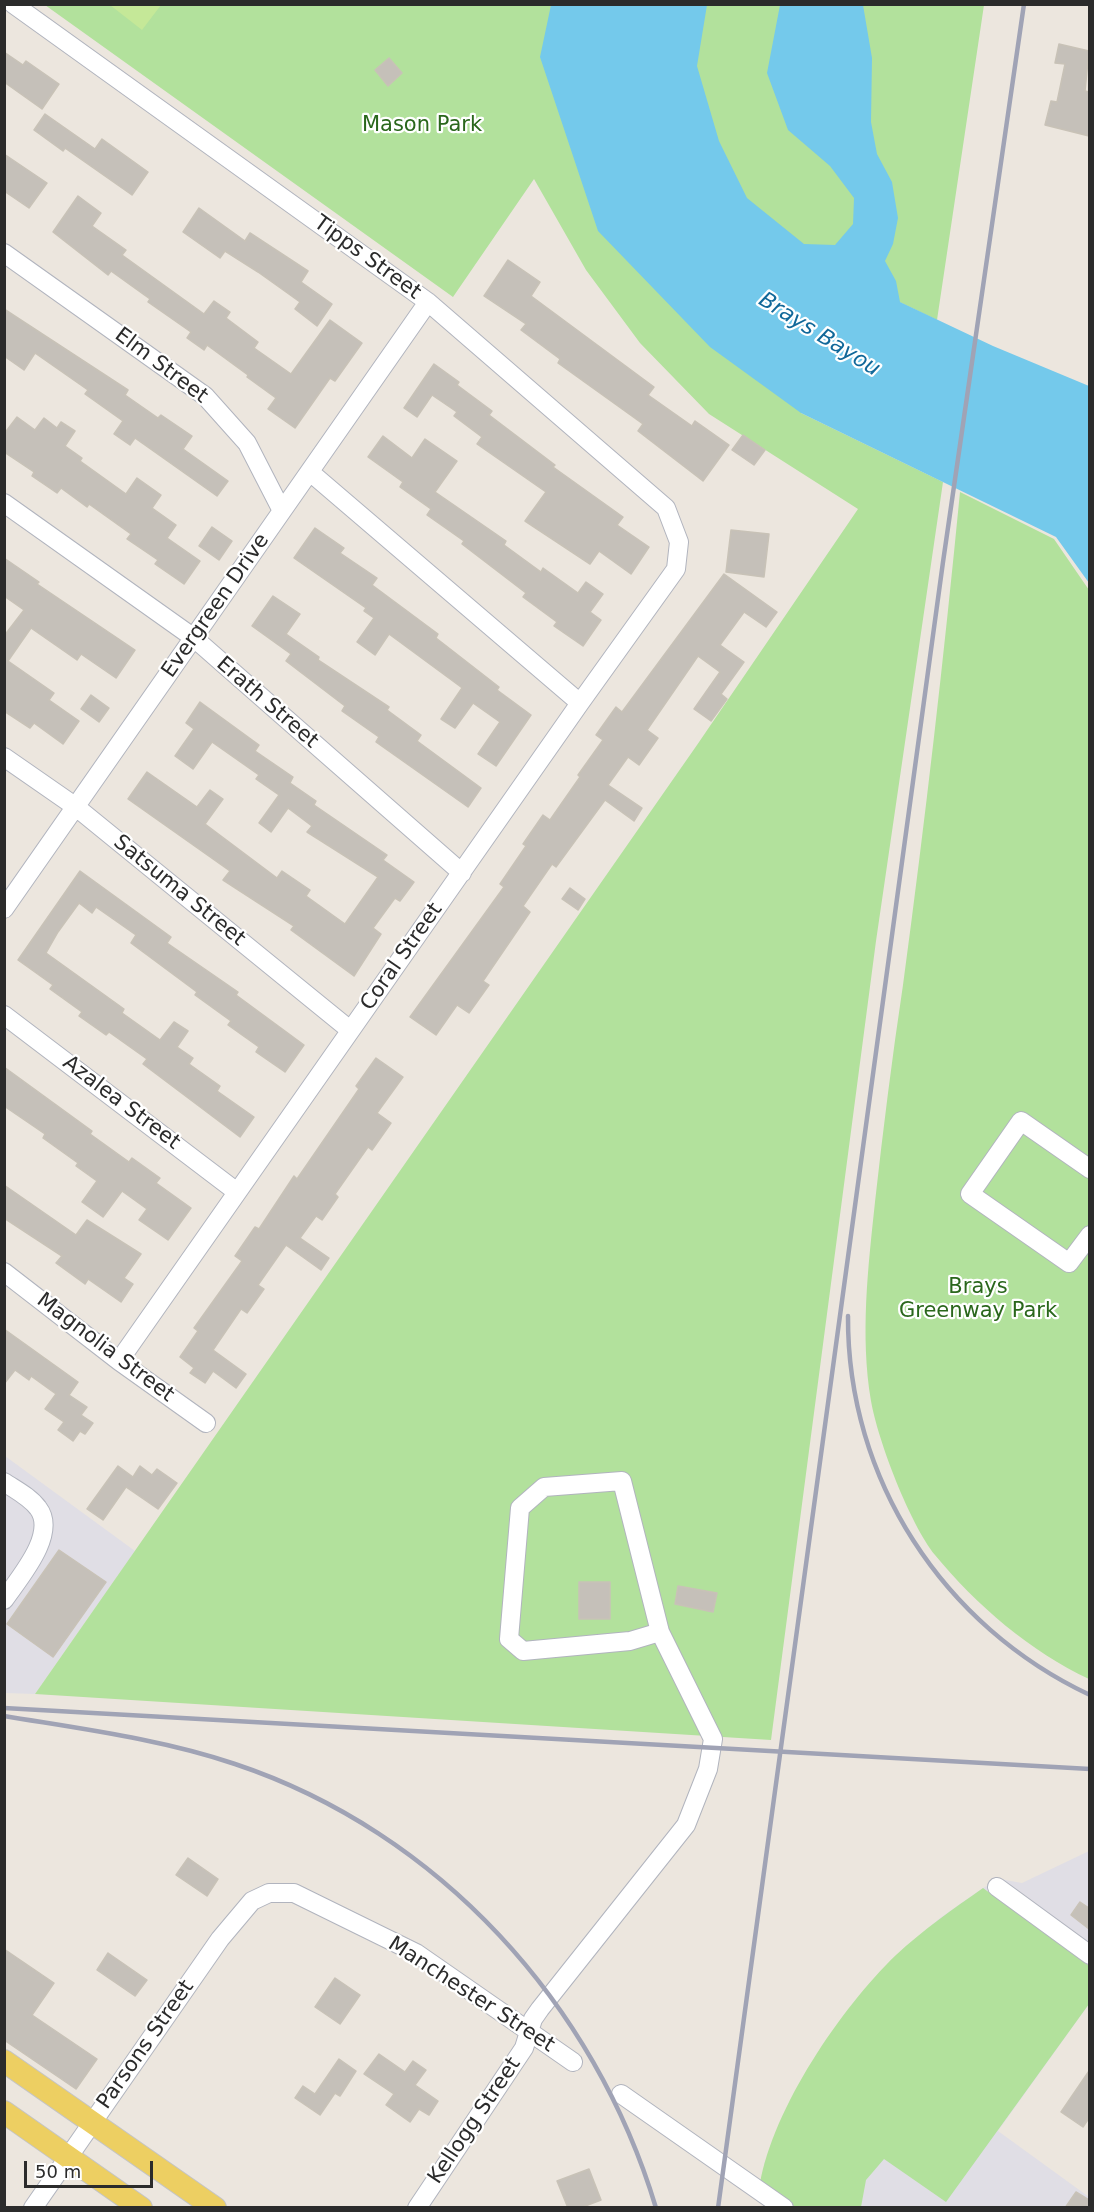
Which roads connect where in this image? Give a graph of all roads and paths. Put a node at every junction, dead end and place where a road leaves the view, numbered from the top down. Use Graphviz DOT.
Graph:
graph roads {
  1 [pos="13,4"];
  2 [pos="4,253"];
  3 [pos="428,302"];
  4 [pos="309,472"];
  5 [pos="4,503"];
  6 [pos="282,511"];
  7 [pos="678,551"];
  8 [pos="194,638"];
  9 [pos="579,703"];
  10 [pos="4,757"];
  11 [pos="75,807"];
  12 [pos="462,873"];
  13 [pos="4,909"];
  14 [pos="4,1015"];
  15 [pos="350,1030"];
  16 [pos="1089,1168"];
  17 [pos="237,1192"];
  18 [pos="1089,1235"];
  19 [pos="4,1272"];
  20 [pos="119,1361"];
  21 [pos="206,1423"];
  22 [pos="4,1482"];
  23 [pos="4,1600"];
  24 [pos="660,1632"];
  25 [pos="998,1887"];
  26 [pos="269,1893"];
  27 [pos="1089,1955"];
  28 [pos="529,2032"];
  29 [pos="4,2061"];
  30 [pos="573,2062"];
  31 [pos="621,2094"];
  32 [pos="4,2112"];
  33 [pos="92,2121"];
  34 [pos="68,2157"];
  35 [pos="33,2208"];
  36 [pos="141,2208"];
  37 [pos="215,2208"];
  38 [pos="417,2208"];
  39 [pos="784,2208"];
  1 -- 3 [label="street, Tipps Street"];
  2 -- 6 [label="street, Elm Street"];
  3 -- 4 [label="street, Evergreen Drive"];
  3 -- 7 [label="street, Tipps Street"];
  4 -- 6 [label="street, Evergreen Drive"];
  4 -- 9 [label="street"];
  5 -- 8 [label="street, Erath Street"];
  6 -- 8 [label="street, Evergreen Drive"];
  7 -- 9 [label="street, Coral Street"];
  8 -- 11 [label="street, Evergreen Drive"];
  8 -- 12 [label="street, Erath Street"];
  9 -- 12 [label="street, Coral Street"];
  10 -- 11 [label="street, Satsuma Street"];
  11 -- 13 [label="street, Evergreen Drive"];
  11 -- 15 [label="street, Satsuma Street"];
  12 -- 15 [label="street, Coral Street"];
  14 -- 17 [label="street, Azalea Street"];
  15 -- 17 [label="street, Coral Street"];
  16 -- 18 [label="street"];
  17 -- 20 [label="street, Coral Street"];
  19 -- 20 [label="street, Magnolia Street"];
  20 -- 21 [label="street, Magnolia Street"];
  22 -- 23 [label="street"];
  24 -- 24 [label="street, Kellogg Street"];
  24 -- 28 [label="street, Kellogg Street"];
  25 -- 27 [label="street"];
  26 -- 28 [label="street, Manchester Street"];
  26 -- 33 [label="street, Parsons Street"];
  28 -- 30 [label="street, Manchester Street"];
  28 -- 38 [label="street, Kellogg Street"];
  29 -- 33 [label="main road"];
  31 -- 39 [label="street"];
  32 -- 34 [label="main road"];
  33 -- 34 [label="street, Parsons Street"];
  33 -- 37 [label="main road"];
  34 -- 35 [label="street, Parsons Street"];
  34 -- 36 [label="main road"];
}
